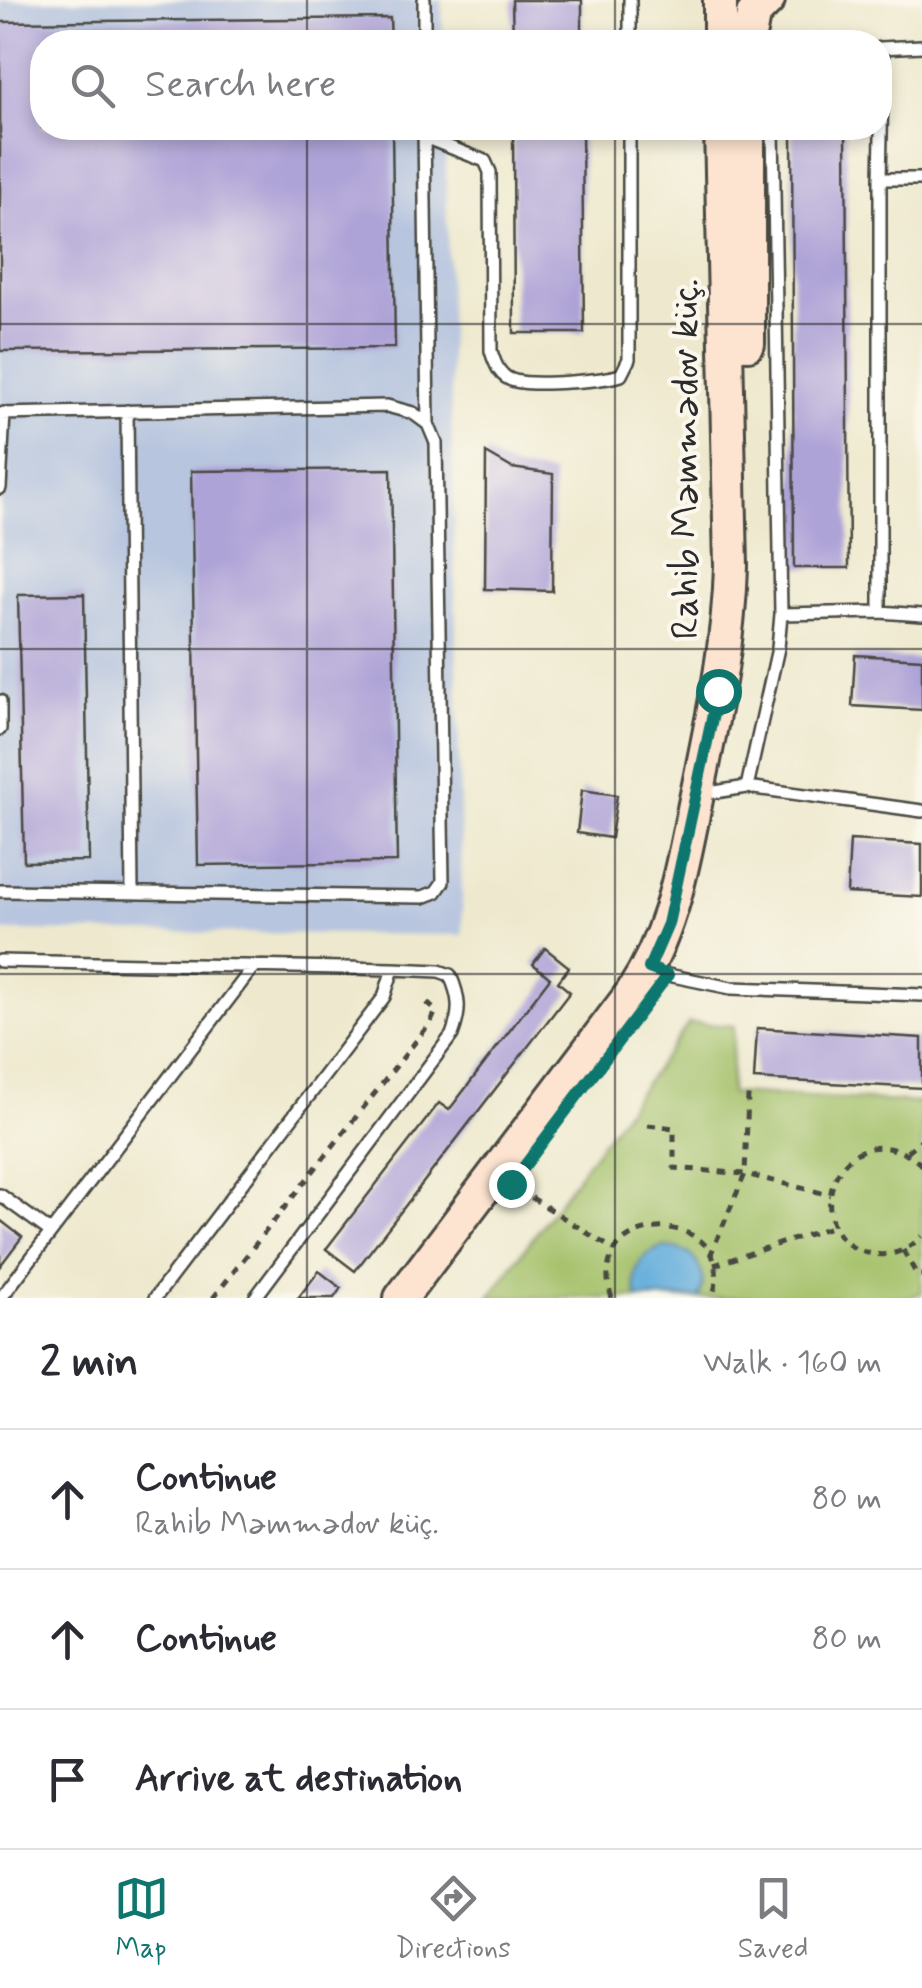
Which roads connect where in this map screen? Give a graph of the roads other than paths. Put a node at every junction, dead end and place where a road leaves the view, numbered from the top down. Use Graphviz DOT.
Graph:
graph roads {
  1 [pos="424,0"];
  2 [pos="630,0"];
  3 [pos="720,0"];
  4 [pos="768,0"];
  5 [pos="424,30"];
  6 [pos="630,30"];
  7 [pos="720,30"];
  8 [pos="750,30"];
  9 [pos="922,46"];
  10 [pos="892,48"];
  11 [pos="424,140"];
  12 [pos="440,140"];
  13 [pos="630,140"];
  14 [pos="722,140"];
  15 [pos="748,140"];
  16 [pos="773,140"];
  17 [pos="881,140"];
  18 [pos="880,179"];
  19 [pos="922,179"];
  20 [pos="127,412"];
  21 [pos="2,414"];
  22 [pos="428,424"];
  23 [pos="0,488"];
  24 [pos="739,602"];
  25 [pos="880,612"];
  26 [pos="781,614"];
  27 [pos="922,615"];
  28 [pos="0,701"];
  29 [pos="0,729"];
  30 [pos="731,789"];
  31 [pos="922,811"];
  32 [pos="0,891"];
  33 [pos="132,892"];
  34 [pos="0,962"];
  35 [pos="254,966"];
  36 [pos="394,970"];
  37 [pos="658,971"];
  38 [pos="922,995"];
  39 [pos="0,1195"];
  40 [pos="51,1232"];
  41 [pos="0,1298"];
  42 [pos="155,1298"];
  43 [pos="255,1298"];
  44 [pos="401,1298"];
  45 [pos="424,1298"];
  1 -- 5 [label="lane"];
  2 -- 6 [label="lane"];
  3 -- 7 [label="main road"];
  4 -- 8 [label="main road"];
  9 -- 10 [label="lane"];
  11 -- 22 [label="lane"];
  12 -- 13 [label="lane"];
  14 -- 24 [label="main road, Rahib Məmmədov küç."];
  15 -- 24 [label="main road"];
  16 -- 26 [label="lane"];
  17 -- 18 [label="lane"];
  18 -- 19 [label="lane"];
  18 -- 25 [label="lane"];
  20 -- 21 [label="lane"];
  20 -- 22 [label="lane"];
  20 -- 33 [label="lane"];
  21 -- 23 [label="lane"];
  22 -- 33 [label="lane"];
  24 -- 30 [label="main road"];
  24 -- 37 [label="main road, Rahib Məmmədov küç."];
  25 -- 26 [label="lane"];
  25 -- 27 [label="lane"];
  26 -- 30 [label="lane"];
  28 -- 29 [label="lane"];
  30 -- 31 [label="lane"];
  30 -- 37 [label="main road"];
  32 -- 33 [label="lane"];
  34 -- 35 [label="lane"];
  35 -- 36 [label="lane"];
  35 -- 40 [label="lane"];
  36 -- 42 [label="lane"];
  36 -- 43 [label="lane"];
  37 -- 38 [label="lane"];
  37 -- 44 [label="main road, Rahib Məmmədov küç."];
  37 -- 45 [label="main road"];
  39 -- 40 [label="lane"];
  40 -- 41 [label="lane"];
}
